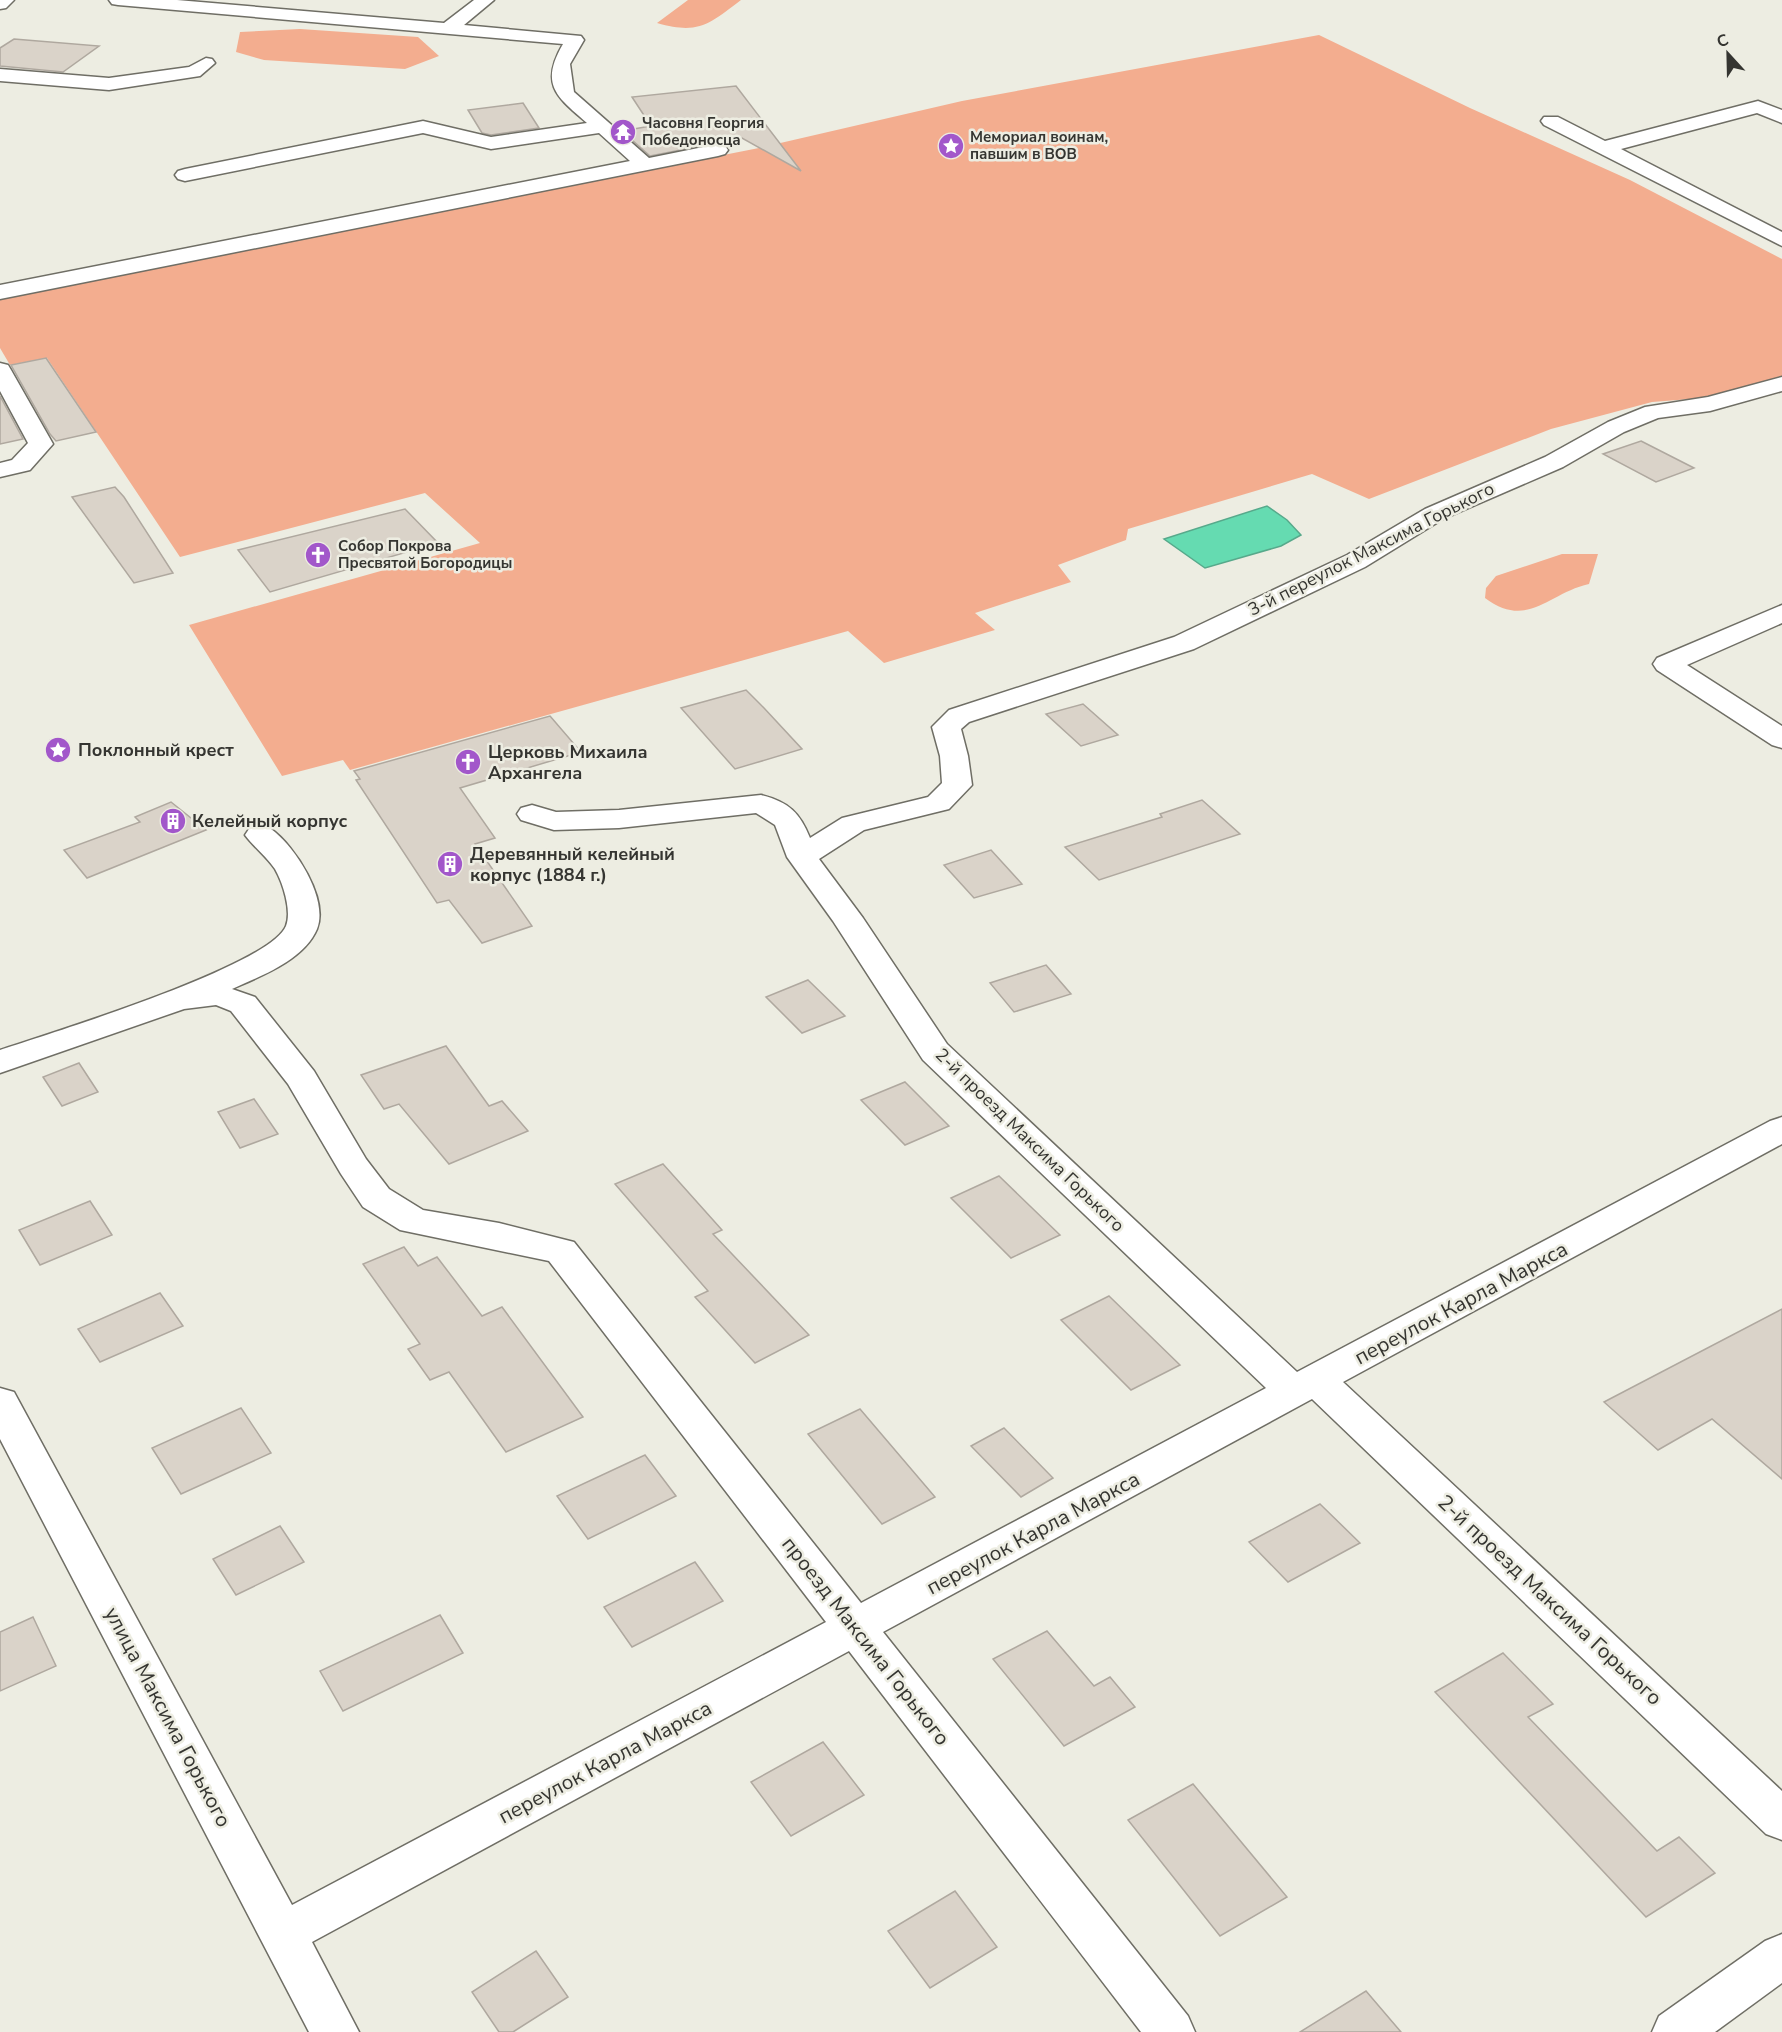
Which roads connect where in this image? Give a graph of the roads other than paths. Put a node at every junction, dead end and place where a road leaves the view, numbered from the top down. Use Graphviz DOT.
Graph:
graph roads {
  1 [pos="5,0"];
  2 [pos="118,0"];
  3 [pos="262,0"];
  4 [pos="485,0"];
  5 [pos="138,1"];
  6 [pos="0,4"];
  7 [pos="247,11"];
  8 [pos="448,29"];
  9 [pos="206,63"];
  10 [pos="0,75"];
  11 [pos="1782,117"];
  12 [pos="1551,121"];
  13 [pos="603,127"];
  14 [pos="1603,148"];
  15 [pos="718,150"];
  16 [pos="645,164"];
  17 [pos="185,175"];
  18 [pos="1782,240"];
  19 [pos="0,292"];
  20 [pos="0,370"];
  21 [pos="1782,384"];
  22 [pos="10,467"];
  23 [pos="1782,613"];
  24 [pos="1782,740"];
  25 [pos="532,814"];
  26 [pos="260,835"];
  27 [pos="802,857"];
  28 [pos="180,999"];
  29 [pos="0,1062"];
  30 [pos="1782,1130"];
  31 [pos="1305,1386"];
  32 [pos="0,1402"];
  33 [pos="855,1628"];
  34 [pos="1782,1820"];
  35 [pos="283,1934"];
  36 [pos="1782,1956"];
  37 [pos="336,2032"];
  38 [pos="1171,2032"];
  39 [pos="1676,2032"];
  1 -- 6 [label="street"];
  2 -- 5 [label="street"];
  3 -- 7 [label="street"];
  4 -- 8 [label="street"];
  5 -- 7 [label="street"];
  7 -- 8 [label="street"];
  8 -- 13 [label="street"];
  9 -- 10 [label="street"];
  11 -- 14 [label="street"];
  12 -- 14 [label="street"];
  13 -- 16 [label="street"];
  13 -- 17 [label="street"];
  14 -- 18 [label="street"];
  15 -- 16 [label="street"];
  16 -- 19 [label="street"];
  20 -- 22 [label="street"];
  21 -- 27 [label="street, 3-й переулок Максима Горького"];
  23 -- 24 [label="street"];
  25 -- 27 [label="street, 2-й проезд Максима Горького"];
  26 -- 28 [label="street"];
  27 -- 31 [label="street, 2-й проезд Максима Горького"];
  28 -- 29 [label="street"];
  28 -- 33 [label="street, проезд Максима Горького"];
  30 -- 31 [label="street, переулок Карла Маркса"];
  31 -- 33 [label="street, переулок Карла Маркса"];
  31 -- 34 [label="street, 2-й проезд Максима Горького"];
  32 -- 35 [label="street, улица Максима Горького"];
  33 -- 35 [label="street, переулок Карла Маркса"];
  33 -- 38 [label="street, проезд Максима Горького"];
  35 -- 37 [label="street, улица Максима Горького"];
  36 -- 39 [label="street"];
}
